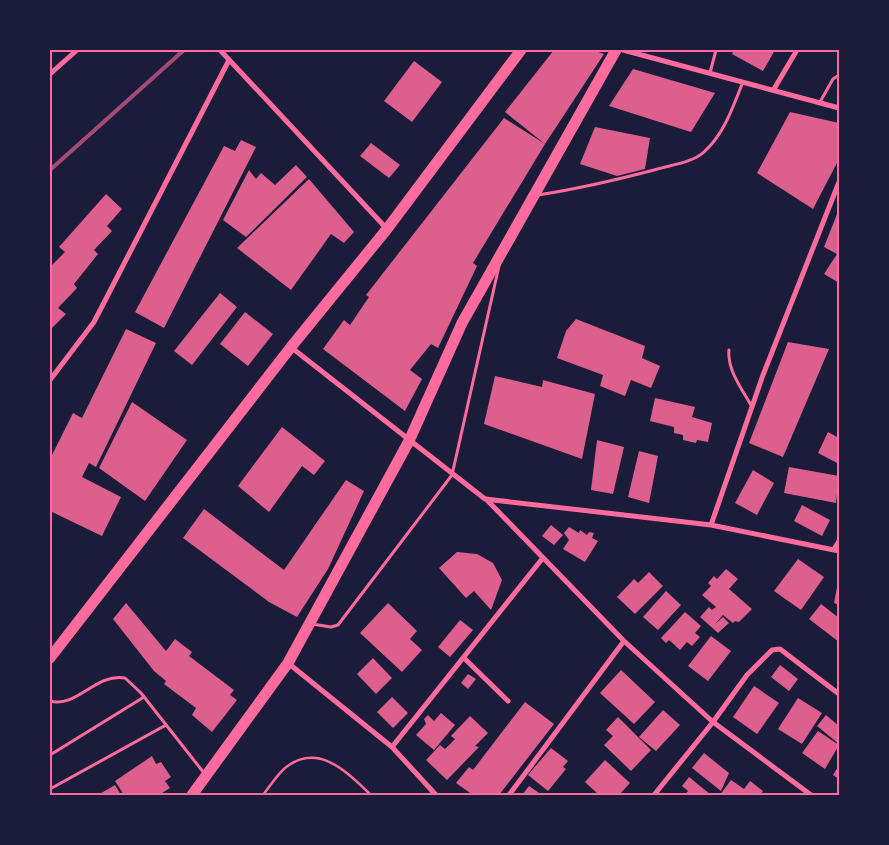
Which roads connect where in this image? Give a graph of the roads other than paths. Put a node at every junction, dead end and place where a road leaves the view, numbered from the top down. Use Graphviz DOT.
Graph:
graph roads {
  1 [pos="77,50"];
  2 [pos="220,50"];
  3 [pos="521,50"];
  4 [pos="616,50"];
  5 [pos="623,50"];
  6 [pos="716,50"];
  7 [pos="797,50"];
  8 [pos="229,60"];
  9 [pos="710,73"];
  10 [pos="50,74"];
  11 [pos="839,75"];
  12 [pos="743,81"];
  13 [pos="774,89"];
  14 [pos="820,102"];
  15 [pos="839,108"];
  16 [pos="839,182"];
  17 [pos="534,196"];
  18 [pos="387,229"];
  19 [pos="503,250"];
  20 [pos="292,347"];
  21 [pos="729,350"];
  22 [pos="50,380"];
  23 [pos="752,407"];
  24 [pos="409,441"];
  25 [pos="452,475"];
  26 [pos="485,498"];
  27 [pos="711,526"];
  28 [pos="839,541"];
  29 [pos="837,550"];
  30 [pos="542,559"];
  31 [pos="309,624"];
  32 [pos="624,641"];
  33 [pos="50,658"];
  34 [pos="464,658"];
  35 [pos="288,663"];
  36 [pos="839,694"];
  37 [pos="144,697"];
  38 [pos="50,701"];
  39 [pos="508,701"];
  40 [pos="713,722"];
  41 [pos="166,725"];
  42 [pos="392,747"];
  43 [pos="50,755"];
  44 [pos="206,775"];
  45 [pos="50,789"];
  46 [pos="192,795"];
  47 [pos="436,795"];
  48 [pos="509,795"];
  49 [pos="654,795"];
  50 [pos="811,795"];
  1 -- 10 [label="street"];
  2 -- 8 [label="street"];
  3 -- 18 [label="main road"];
  4 -- 17 [label="main road"];
  5 -- 9 [label="street"];
  6 -- 9 [label="lane"];
  7 -- 13 [label="street"];
  8 -- 18 [label="street"];
  8 -- 22 [label="street"];
  9 -- 12 [label="street"];
  11 -- 14 [label="lane"];
  12 -- 13 [label="street"];
  12 -- 17 [label="lane"];
  13 -- 14 [label="street"];
  14 -- 15 [label="street"];
  16 -- 23 [label="street"];
  17 -- 19 [label="main road"];
  18 -- 20 [label="main road"];
  19 -- 24 [label="main road"];
  19 -- 25 [label="lane"];
  20 -- 24 [label="street"];
  20 -- 33 [label="main road"];
  21 -- 23 [label="lane"];
  23 -- 27 [label="street"];
  24 -- 25 [label="street"];
  24 -- 31 [label="main road"];
  25 -- 26 [label="street"];
  25 -- 31 [label="lane"];
  26 -- 27 [label="street"];
  26 -- 30 [label="street"];
  27 -- 29 [label="street"];
  28 -- 29 [label="street"];
  30 -- 32 [label="street"];
  30 -- 34 [label="street"];
  31 -- 35 [label="main road"];
  32 -- 40 [label="street"];
  32 -- 48 [label="street"];
  34 -- 39 [label="street"];
  34 -- 42 [label="street"];
  35 -- 42 [label="street"];
  35 -- 44 [label="main road"];
  36 -- 40 [label="street"];
  37 -- 38 [label="lane"];
  37 -- 41 [label="lane"];
  37 -- 43 [label="lane"];
  40 -- 49 [label="street"];
  40 -- 50 [label="street"];
  41 -- 44 [label="lane"];
  41 -- 45 [label="lane"];
  42 -- 47 [label="street"];
  44 -- 46 [label="main road"];
}
